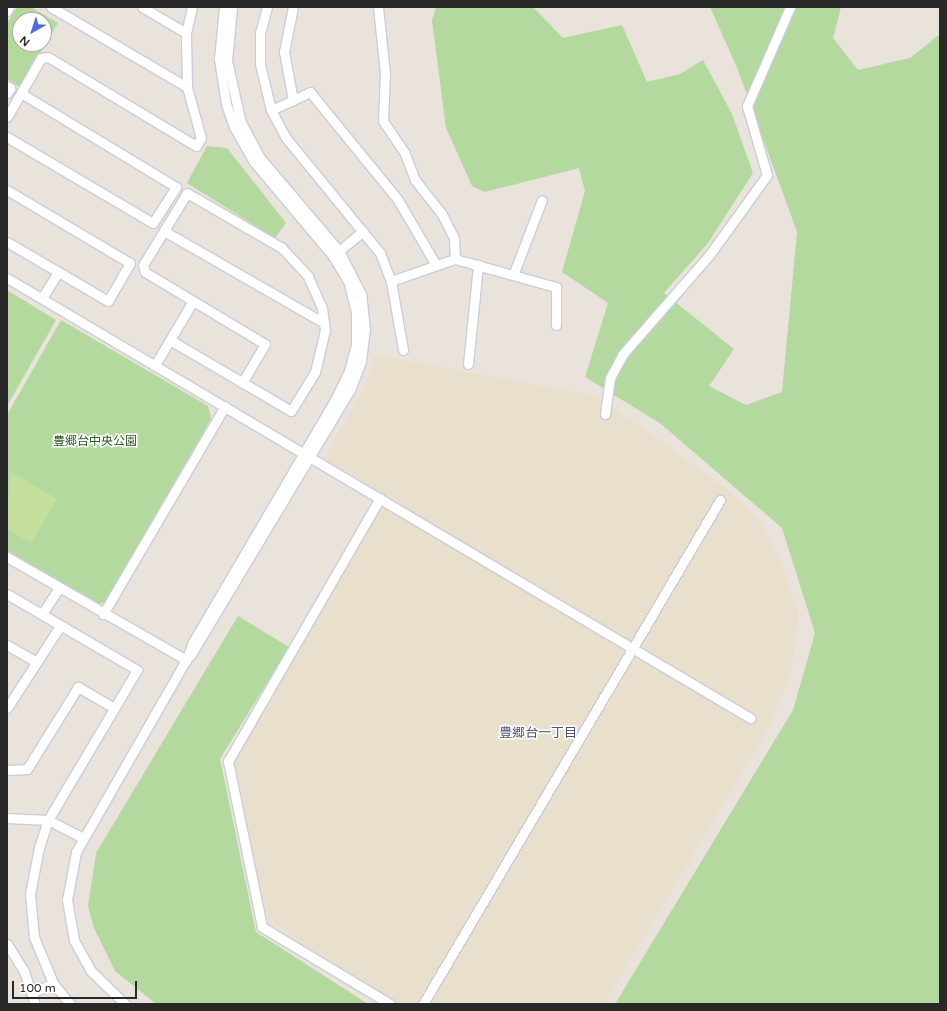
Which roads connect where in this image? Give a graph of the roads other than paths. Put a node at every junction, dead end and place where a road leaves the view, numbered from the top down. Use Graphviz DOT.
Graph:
graph roads {
  1 [pos="9,7"];
  2 [pos="51,7"];
  3 [pos="142,7"];
  4 [pos="192,7"];
  5 [pos="224,7"];
  6 [pos="232,7"];
  7 [pos="267,7"];
  8 [pos="293,7"];
  9 [pos="378,7"];
  10 [pos="790,7"];
  11 [pos="64,10"];
  12 [pos="7,11"];
  13 [pos="186,33"];
  14 [pos="7,86"];
  15 [pos="187,87"];
  16 [pos="7,93"];
  17 [pos="21,93"];
  18 [pos="292,100"];
  19 [pos="271,110"];
  20 [pos="7,117"];
  21 [pos="7,137"];
  22 [pos="7,190"];
  23 [pos="542,200"];
  24 [pos="363,230"];
  25 [pos="164,231"];
  26 [pos="7,242"];
  27 [pos="336,254"];
  28 [pos="455,259"];
  29 [pos="478,265"];
  30 [pos="436,266"];
  31 [pos="58,272"];
  32 [pos="513,275"];
  33 [pos="7,278"];
  34 [pos="391,281"];
  35 [pos="42,298"];
  36 [pos="193,301"];
  37 [pos="324,323"];
  38 [pos="556,324"];
  39 [pos="170,340"];
  40 [pos="403,350"];
  41 [pos="468,364"];
  42 [pos="155,365"];
  43 [pos="242,382"];
  44 [pos="225,406"];
  45 [pos="605,414"];
  46 [pos="308,456"];
  47 [pos="380,498"];
  48 [pos="720,500"];
  49 [pos="7,557"];
  50 [pos="59,588"];
  51 [pos="7,594"];
  52 [pos="42,614"];
  53 [pos="104,614"];
  54 [pos="60,626"];
  55 [pos="7,645"];
  56 [pos="630,648"];
  57 [pos="186,660"];
  58 [pos="37,662"];
  59 [pos="7,708"];
  60 [pos="114,708"];
  61 [pos="750,718"];
  62 [pos="7,770"];
  63 [pos="7,818"];
  64 [pos="48,820"];
  65 [pos="83,838"];
  66 [pos="7,944"];
  67 [pos="53,983"];
  68 [pos="32,994"];
  69 [pos="35,1004"];
  70 [pos="70,1004"];
  71 [pos="124,1004"];
  72 [pos="390,1004"];
  73 [pos="423,1004"];
  1 -- 12 [label="street"];
  2 -- 11 [label="street"];
  3 -- 13 [label="street"];
  4 -- 13 [label="street"];
  5 -- 27 [label="street"];
  6 -- 27 [label="street"];
  7 -- 19 [label="street"];
  8 -- 18 [label="street"];
  9 -- 28 [label="street"];
  10 -- 45 [label="street"];
  11 -- 15 [label="street"];
  13 -- 15 [label="street"];
  14 -- 16 [label="street"];
  15 -- 17 [label="street"];
  17 -- 20 [label="street"];
  17 -- 21 [label="street"];
  18 -- 19 [label="street"];
  18 -- 30 [label="street"];
  19 -- 24 [label="street"];
  22 -- 31 [label="street"];
  23 -- 32 [label="street"];
  24 -- 27 [label="street"];
  24 -- 34 [label="street"];
  25 -- 36 [label="street"];
  25 -- 37 [label="street"];
  25 -- 37 [label="street"];
  26 -- 31 [label="street"];
  27 -- 46 [label="street"];
  28 -- 29 [label="street"];
  28 -- 30 [label="street"];
  29 -- 32 [label="street"];
  29 -- 41 [label="street"];
  30 -- 34 [label="street"];
  31 -- 35 [label="street"];
  32 -- 38 [label="street"];
  33 -- 35 [label="street"];
  34 -- 40 [label="street"];
  35 -- 42 [label="street"];
  36 -- 39 [label="street"];
  36 -- 43 [label="street"];
  37 -- 43 [label="street"];
  39 -- 42 [label="street"];
  39 -- 43 [label="street"];
  42 -- 44 [label="street"];
  44 -- 46 [label="street"];
  44 -- 53 [label="street"];
  46 -- 47 [label="street"];
  46 -- 57 [label="street"];
  47 -- 56 [label="street"];
  47 -- 72 [label="street"];
  48 -- 56 [label="street"];
  49 -- 50 [label="street"];
  50 -- 52 [label="street"];
  50 -- 53 [label="street"];
  51 -- 52 [label="street"];
  52 -- 54 [label="street"];
  53 -- 57 [label="street"];
  54 -- 58 [label="street"];
  54 -- 60 [label="street"];
  55 -- 58 [label="street"];
  56 -- 61 [label="street"];
  56 -- 73 [label="street"];
  57 -- 65 [label="street"];
  58 -- 59 [label="street"];
  60 -- 62 [label="street"];
  60 -- 64 [label="street"];
  63 -- 64 [label="street"];
  64 -- 65 [label="street"];
  64 -- 67 [label="street"];
  65 -- 71 [label="street"];
  66 -- 68 [label="street"];
  67 -- 68 [label="street"];
  67 -- 70 [label="street"];
  68 -- 69 [label="street"];
}
